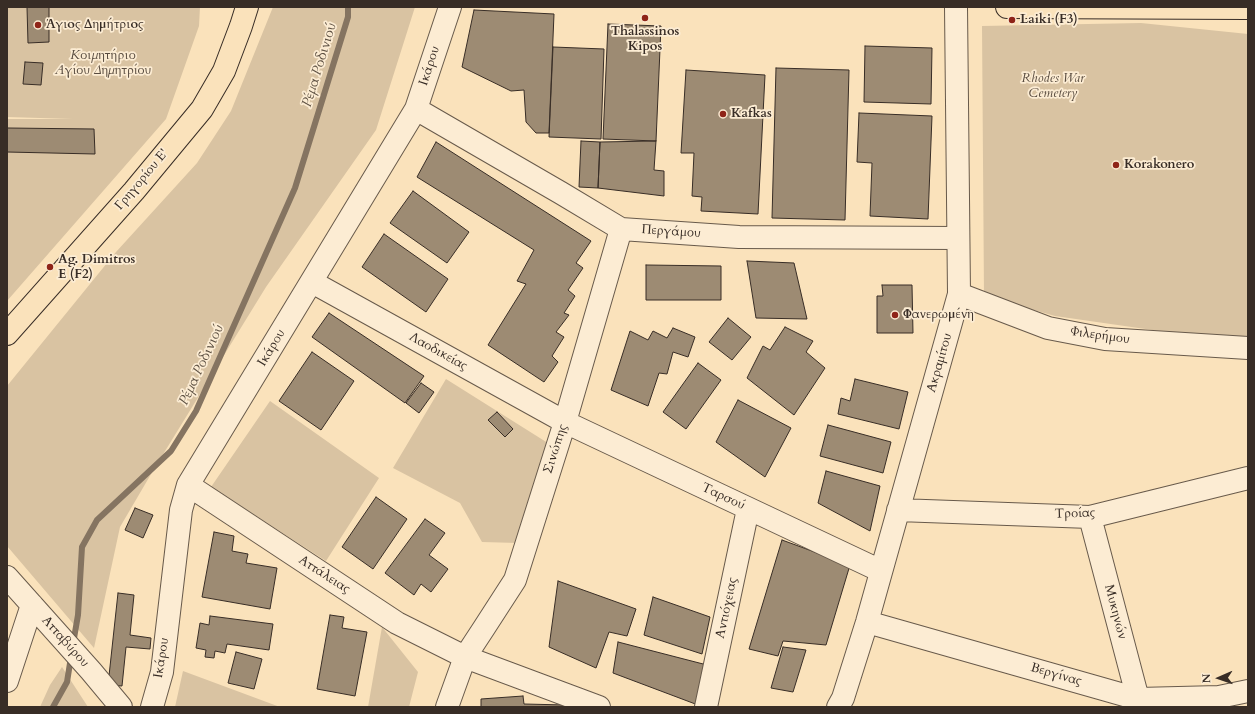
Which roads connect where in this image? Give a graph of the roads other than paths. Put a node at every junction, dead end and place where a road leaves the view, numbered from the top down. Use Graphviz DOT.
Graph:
graph roads {
  1 [pos="247,7"];
  2 [pos="450,7"];
  3 [pos="956,7"];
  4 [pos="1007,7"];
  5 [pos="1248,8"];
  6 [pos="416,109"];
  7 [pos="621,229"];
  8 [pos="958,238"];
  9 [pos="312,282"];
  10 [pos="959,294"];
  11 [pos="7,334"];
  12 [pos="1248,348"];
  13 [pos="565,422"];
  14 [pos="1248,478"];
  15 [pos="188,485"];
  16 [pos="748,509"];
  17 [pos="898,510"];
  18 [pos="1090,517"];
  19 [pos="881,572"];
  20 [pos="7,577"];
  21 [pos="32,605"];
  22 [pos="867,622"];
  23 [pos="465,657"];
  24 [pos="7,681"];
  25 [pos="1248,691"];
  26 [pos="1138,703"];
  27 [pos="121,707"];
  28 [pos="152,707"];
  29 [pos="447,707"];
  30 [pos="599,707"];
  31 [pos="706,707"];
  32 [pos="838,707"];
  1 -- 11 [label="main road, Γρηγορίου Ε'"];
  2 -- 6 [label="street, Ικάρου"];
  3 -- 8 [label="street, Ακραμίτου"];
  4 -- 5 [label="main road"];
  6 -- 7 [label="street, Περγάμου"];
  6 -- 9 [label="street, Ικάρου"];
  7 -- 8 [label="street, Περγάμου"];
  7 -- 13 [label="street, Σινώπης"];
  8 -- 10 [label="street, Ακραμίτου"];
  9 -- 13 [label="street, Λαοδικείας"];
  9 -- 15 [label="street, Ικάρου"];
  10 -- 12 [label="street, Φιλερήμου"];
  10 -- 17 [label="street, Ακραμίτου"];
  13 -- 16 [label="street, Ταρσού"];
  13 -- 23 [label="street, Σινώπης"];
  14 -- 18 [label="street, Τροίας"];
  15 -- 23 [label="street, Αττάλειας"];
  15 -- 28 [label="street, Ικάρου"];
  16 -- 19 [label="street, Ταρσού"];
  16 -- 31 [label="street, Αντιόχειας"];
  17 -- 18 [label="street, Τροίας"];
  17 -- 19 [label="street, Ακραμίτου"];
  18 -- 26 [label="street, Μυκηνών"];
  19 -- 22 [label="street, Ακραμίτου"];
  20 -- 21 [label="street, Ατταβύρου"];
  21 -- 24 [label="street"];
  21 -- 27 [label="street, Ατταβύρου"];
  22 -- 26 [label="street, Βεργίνας"];
  22 -- 32 [label="street, Ακραμίτου"];
  23 -- 29 [label="street, Σινώπης"];
  23 -- 30 [label="street"];
  25 -- 26 [label="street, Βεργίνας"];
}
